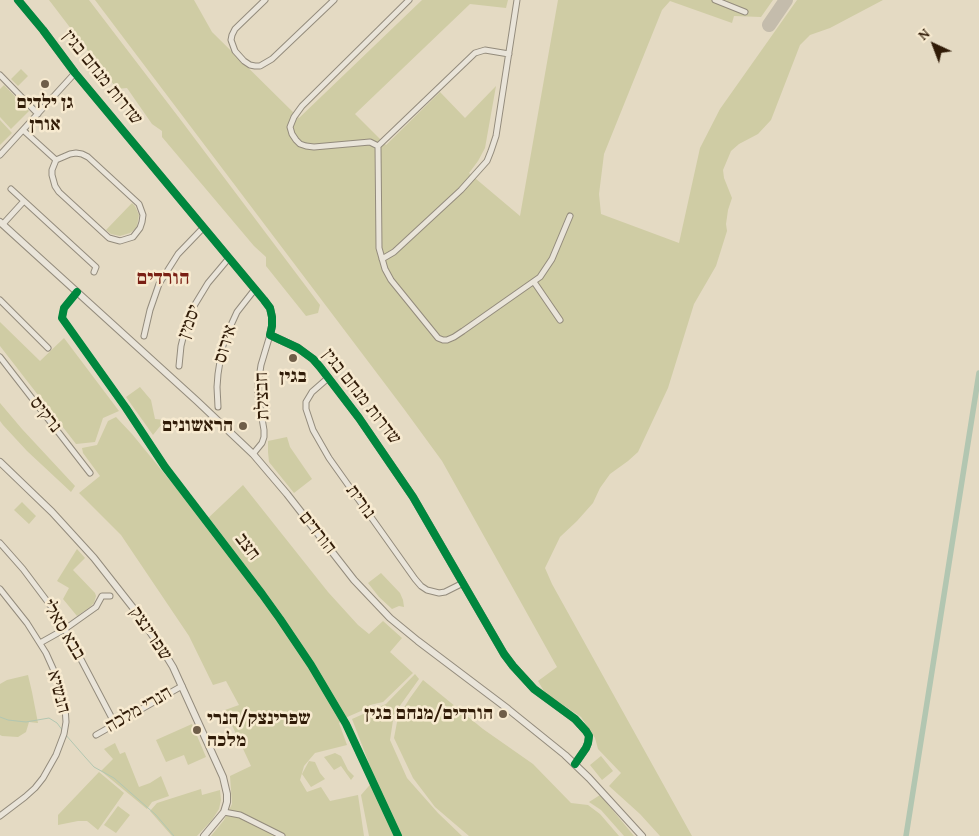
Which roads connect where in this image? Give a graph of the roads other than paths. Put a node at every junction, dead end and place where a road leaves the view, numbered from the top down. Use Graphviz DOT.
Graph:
graph roads {
  1 [pos="18,0"];
  2 [pos="264,0"];
  3 [pos="334,0"];
  4 [pos="410,0"];
  5 [pos="517,0"];
  6 [pos="715,0"];
  7 [pos="745,12"];
  8 [pos="509,54"];
  9 [pos="75,73"];
  10 [pos="0,75"];
  11 [pos="38,114"];
  12 [pos="23,130"];
  13 [pos="378,146"];
  14 [pos="0,155"];
  15 [pos="56,160"];
  16 [pos="11,189"];
  17 [pos="24,200"];
  18 [pos="570,216"];
  19 [pos="1,223"];
  20 [pos="204,228"];
  21 [pos="229,258"];
  22 [pos="382,259"];
  23 [pos="94,272"];
  24 [pos="534,282"];
  25 [pos="255,289"];
  26 [pos="77,292"];
  27 [pos="0,300"];
  28 [pos="560,320"];
  29 [pos="270,335"];
  30 [pos="144,336"];
  31 [pos="48,348"];
  32 [pos="0,357"];
  33 [pos="178,366"];
  34 [pos="328,378"];
  35 [pos="218,407"];
  36 [pos="252,454"];
  37 [pos="0,462"];
  38 [pos="90,473"];
  39 [pos="0,543"];
  40 [pos="463,583"];
  41 [pos="0,589"];
  42 [pos="110,596"];
  43 [pos="65,630"];
  44 [pos="40,643"];
  45 [pos="182,686"];
  46 [pos="115,724"];
  47 [pos="96,735"];
  48 [pos="575,764"];
  49 [pos="224,812"];
  50 [pos="0,816"];
  51 [pos="204,836"];
  52 [pos="282,836"];
  53 [pos="398,836"];
  54 [pos="642,836"];
  1 -- 9 [label="street, שדרות מנחם בגין"];
  2 -- 3 [label="street"];
  4 -- 13 [label="street"];
  5 -- 8 [label="street"];
  6 -- 7 [label="street"];
  8 -- 13 [label="street"];
  8 -- 22 [label="street"];
  9 -- 11 [label="street"];
  9 -- 20 [label="street, שדרות מנחם בגין"];
  10 -- 11 [label="street"];
  11 -- 12 [label="street"];
  12 -- 14 [label="street"];
  12 -- 15 [label="street"];
  13 -- 22 [label="street"];
  15 -- 15 [label="street"];
  16 -- 17 [label="street"];
  17 -- 19 [label="street"];
  17 -- 23 [label="street"];
  18 -- 24 [label="street"];
  19 -- 26 [label="street, הורדים"];
  20 -- 21 [label="street, שדרות מנחם בגין"];
  20 -- 30 [label="street"];
  21 -- 25 [label="street, שדרות מנחם בגין"];
  21 -- 33 [label="street, יסמין"];
  22 -- 24 [label="street"];
  24 -- 28 [label="street"];
  25 -- 29 [label="street, שדרות מנחם בגין"];
  25 -- 35 [label="street, אירוס"];
  26 -- 36 [label="street, הורדים"];
  26 -- 53 [label="street, חצב"];
  27 -- 31 [label="street"];
  29 -- 34 [label="street, שדרות מנחם בגין"];
  29 -- 36 [label="street, חבצלת"];
  32 -- 38 [label="street, נרקיס"];
  34 -- 40 [label="street, שדרות מנחם בגין"];
  34 -- 40 [label="street, נורית"];
  36 -- 48 [label="street, הורדים"];
  37 -- 45 [label="street, שפרינצק"];
  39 -- 43 [label="street, בבא סאלי"];
  40 -- 48 [label="street, שדרות מנחם בגין"];
  41 -- 44 [label="street, הנשיא"];
  42 -- 43 [label="street"];
  43 -- 44 [label="street"];
  43 -- 46 [label="street, בבא סאלי"];
  44 -- 50 [label="street, הנשיא"];
  45 -- 46 [label="street, הנרי מלכה"];
  45 -- 49 [label="street, שפרינצק"];
  46 -- 47 [label="street, הנרי מלכה"];
  48 -- 54 [label="street, הורדים"];
  49 -- 51 [label="street"];
  49 -- 52 [label="street"];
}
